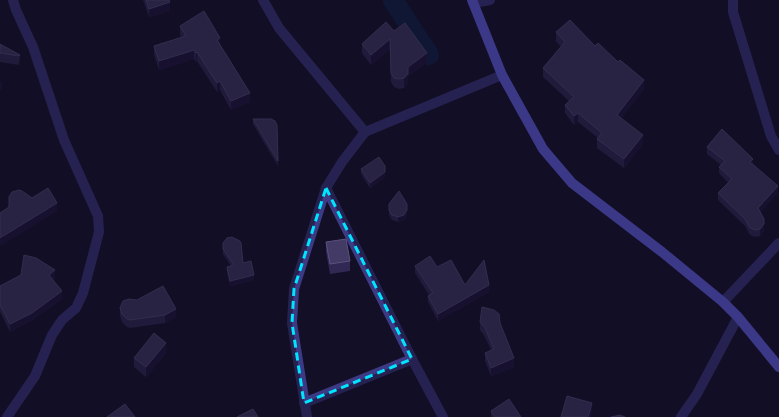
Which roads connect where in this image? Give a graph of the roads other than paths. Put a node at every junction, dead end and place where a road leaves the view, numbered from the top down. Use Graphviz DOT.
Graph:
graph roads {
  1 [pos="13,0"];
  2 [pos="263,0"];
  3 [pos="490,0"];
  4 [pos="733,0"];
  5 [pos="472,1"];
  6 [pos="502,75"];
  7 [pos="365,132"];
  8 [pos="779,150"];
  9 [pos="326,188"];
  10 [pos="779,243"];
  11 [pos="723,302"];
  12 [pos="738,317"];
  13 [pos="412,359"];
  14 [pos="779,367"];
  15 [pos="304,403"];
  16 [pos="7,417"];
  17 [pos="308,417"];
  18 [pos="443,417"];
  19 [pos="681,417"];
  1 -- 16 [label="street"];
  2 -- 7 [label="street"];
  3 -- 5 [label="street"];
  4 -- 8 [label="street"];
  5 -- 6 [label="street"];
  6 -- 7 [label="street"];
  6 -- 11 [label="street"];
  7 -- 9 [label="street"];
  9 -- 13 [label="street"];
  9 -- 15 [label="street"];
  10 -- 11 [label="street"];
  11 -- 12 [label="street"];
  12 -- 14 [label="street"];
  12 -- 19 [label="street"];
  13 -- 15 [label="street"];
  13 -- 18 [label="street"];
  15 -- 17 [label="street"];
}
